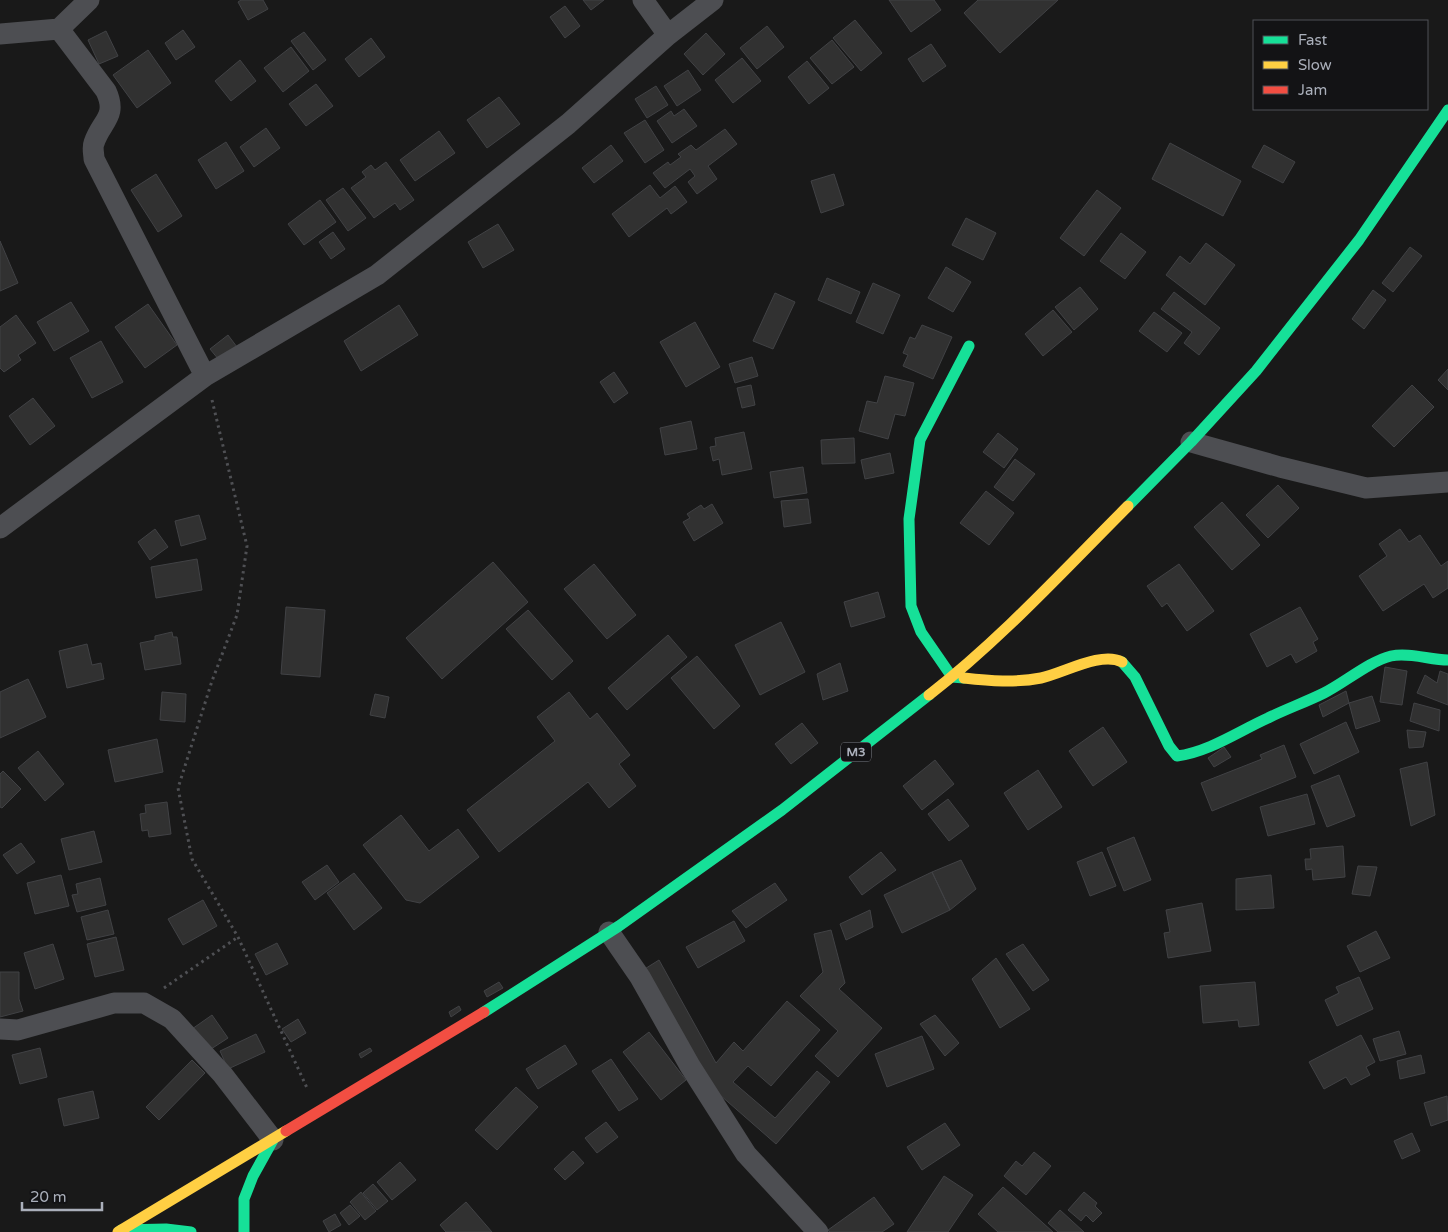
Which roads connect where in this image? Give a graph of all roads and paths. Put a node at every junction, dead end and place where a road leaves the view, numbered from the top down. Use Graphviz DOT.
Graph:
graph roads {
  1 [pos="90,0"];
  2 [pos="643,0"];
  3 [pos="713,0"];
  4 [pos="59,29"];
  5 [pos="0,34"];
  6 [pos="668,35"];
  7 [pos="1448,110"];
  8 [pos="969,346"];
  9 [pos="205,376"];
  10 [pos="1191,442"];
  11 [pos="1448,482"];
  12 [pos="0,528"];
  13 [pos="1448,660"];
  14 [pos="952,677"];
  15 [pos="609,932"];
  16 [pos="238,937"];
  17 [pos="144,1002"];
  18 [pos="0,1029"];
  19 [pos="318,1113"];
  20 [pos="273,1140"];
  21 [pos="120,1231"];
  22 [pos="190,1232"];
  23 [pos="244,1232"];
  24 [pos="818,1232"];
  1 -- 4 [label="street"];
  2 -- 6 [label="street"];
  3 -- 6 [label="street"];
  4 -- 5 [label="street"];
  4 -- 9 [label="street"];
  6 -- 9 [label="street"];
  7 -- 10 [label="main road, M3"];
  8 -- 14 [label="main road"];
  9 -- 12 [label="street"];
  9 -- 16 [label="path"];
  10 -- 11 [label="street"];
  10 -- 14 [label="main road, M3"];
  13 -- 14 [label="main road"];
  14 -- 15 [label="main road, M3"];
  15 -- 19 [label="main road, M3"];
  15 -- 24 [label="street"];
  16 -- 17 [label="path"];
  16 -- 19 [label="path"];
  17 -- 18 [label="street"];
  17 -- 20 [label="street"];
  19 -- 20 [label="main road, M3"];
  20 -- 21 [label="main road, M3"];
  20 -- 23 [label="main road"];
  21 -- 22 [label="main road"];
}
